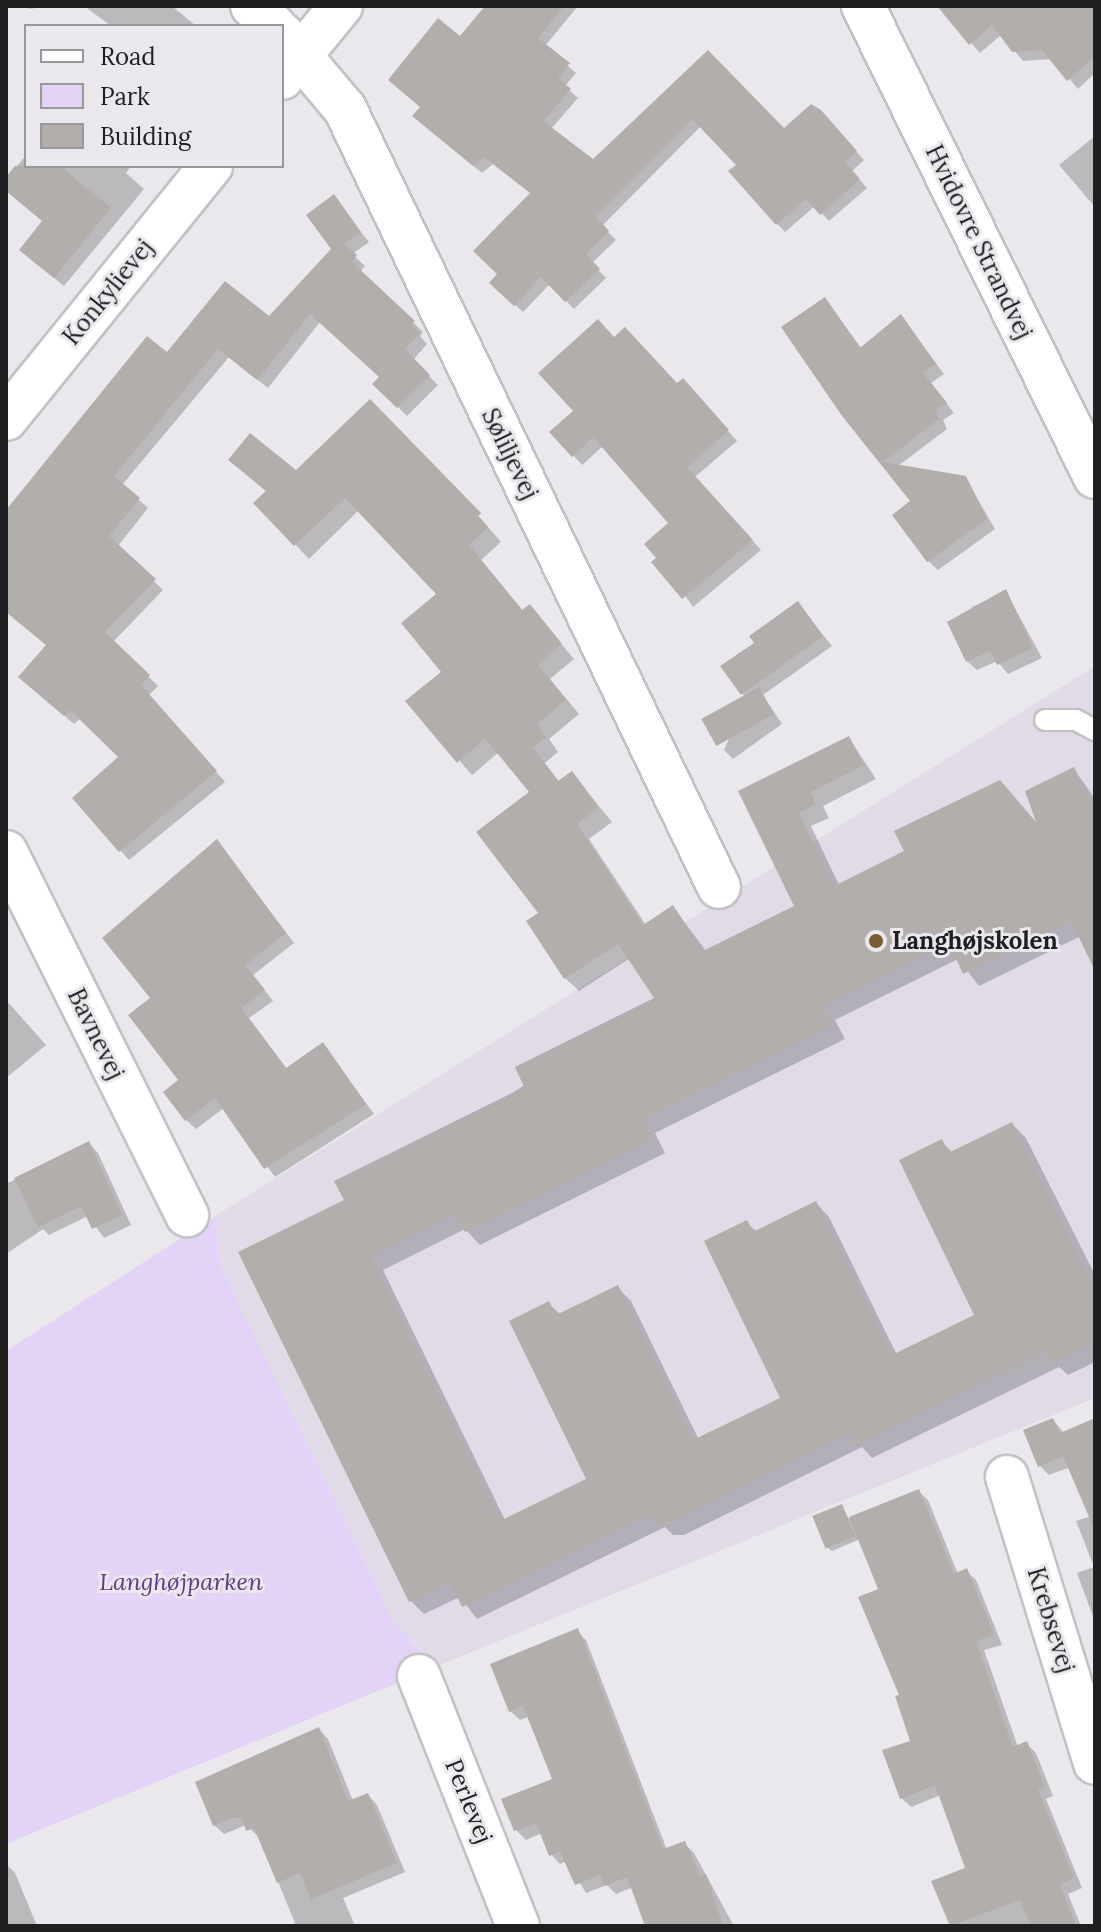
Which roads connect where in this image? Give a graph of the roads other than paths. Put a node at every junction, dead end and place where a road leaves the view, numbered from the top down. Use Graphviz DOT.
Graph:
graph roads {
  1 [pos="252,6"];
  2 [pos="341,6"];
  3 [pos="863,6"];
  4 [pos="266,24"];
  5 [pos="285,48"];
  6 [pos="209,168"];
  7 [pos="6,419"];
  8 [pos="1095,477"];
  9 [pos="1045,720"];
  10 [pos="1095,730"];
  11 [pos="6,852"];
  12 [pos="719,887"];
  13 [pos="187,1215"];
  14 [pos="1007,1477"];
  15 [pos="419,1676"];
  16 [pos="1095,1763"];
  17 [pos="518,1926"];
  1 -- 4 [label="street, Søliljevej"];
  2 -- 5 [label="street"];
  3 -- 8 [label="street, Hvidovre Strandvej"];
  5 -- 12 [label="street, Søliljevej"];
  6 -- 7 [label="street, Konkylievej"];
  9 -- 10 [label="lane"];
  11 -- 13 [label="street, Bavnevej"];
  14 -- 16 [label="street, Krebsevej"];
  15 -- 17 [label="street, Perlevej"];
}
